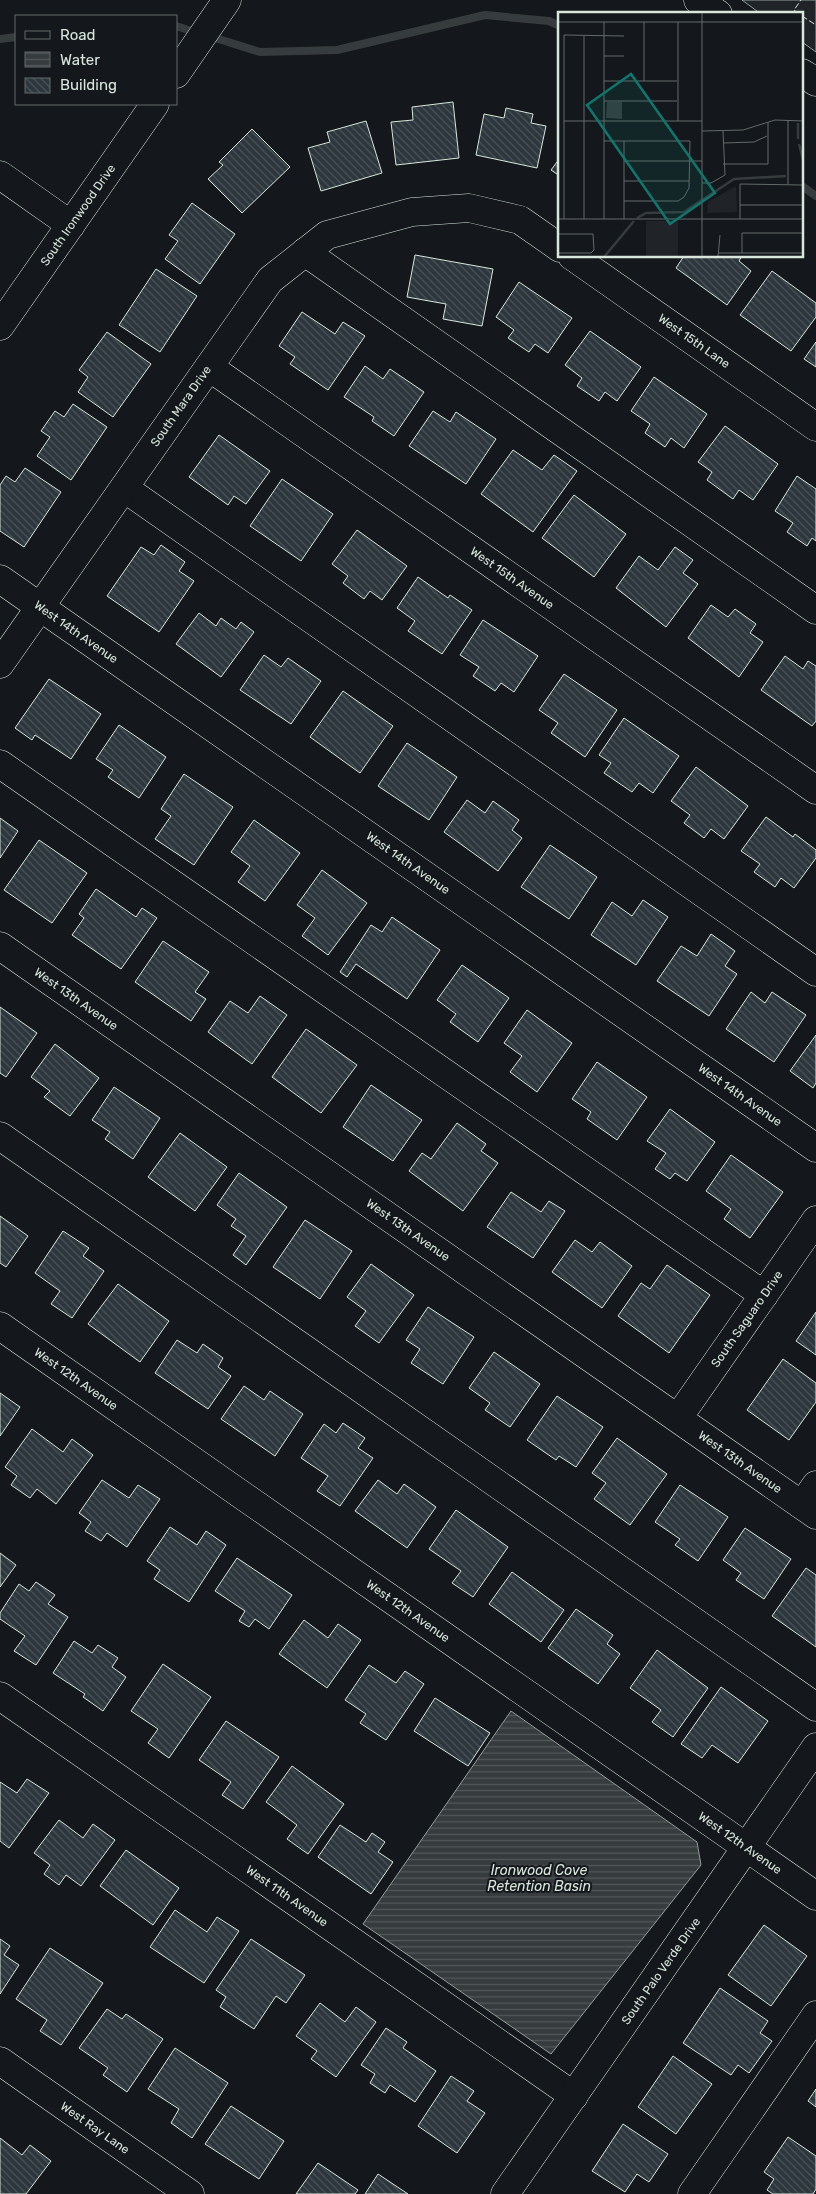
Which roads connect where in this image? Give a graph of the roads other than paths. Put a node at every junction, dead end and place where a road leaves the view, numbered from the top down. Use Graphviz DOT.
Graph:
graph roads {
  1 [pos="698,0"];
  2 [pos="222,7"];
  3 [pos="715,12"];
  4 [pos="181,67"];
  5 [pos="804,74"];
  6 [pos="816,82"];
  7 [pos="155,105"];
  8 [pos="0,174"];
  9 [pos="71,225"];
  10 [pos="558,247"];
  11 [pos="305,252"];
  12 [pos="575,258"];
  13 [pos="0,326"];
  14 [pos="209,366"];
  15 [pos="816,427"];
  16 [pos="124,488"];
  17 [pos="0,579"];
  18 [pos="40,607"];
  19 [pos="816,610"];
  20 [pos="0,664"];
  21 [pos="0,764"];
  22 [pos="816,790"];
  23 [pos="0,946"];
  24 [pos="816,972"];
  25 [pos="0,1136"];
  26 [pos="816,1148"];
  27 [pos="816,1220"];
  28 [pos="764,1295"];
  29 [pos="0,1326"];
  30 [pos="678,1418"];
  31 [pos="811,1502"];
  32 [pos="0,1696"];
  33 [pos="816,1707"];
  34 [pos="816,1747"];
  35 [pos="746,1847"];
  36 [pos="816,1896"];
  37 [pos="816,2015"];
  38 [pos="0,2061"];
  39 [pos="574,2096"];
  40 [pos="190,2194"];
  41 [pos="505,2194"];
  42 [pos="692,2194"];
  1 -- 3 [label="street"];
  2 -- 4 [label="street"];
  5 -- 6 [label="street"];
  7 -- 9 [label="street, South Ironwood Drive"];
  8 -- 9 [label="street"];
  9 -- 13 [label="street, South Ironwood Drive"];
  10 -- 11 [label="street, South Mara Drive"];
  11 -- 14 [label="street, South Mara Drive"];
  11 -- 19 [label="street"];
  12 -- 15 [label="street, West 15th Lane"];
  14 -- 16 [label="street, South Mara Drive"];
  14 -- 22 [label="street, West 15th Avenue"];
  16 -- 18 [label="street, South Mara Drive"];
  16 -- 24 [label="street"];
  17 -- 18 [label="street, West 14th Avenue"];
  18 -- 20 [label="street, South Mara Drive"];
  18 -- 26 [label="street, West 14th Avenue"];
  21 -- 28 [label="street"];
  23 -- 30 [label="street, West 13th Avenue"];
  25 -- 33 [label="street"];
  27 -- 28 [label="street, South Saguaro Drive"];
  28 -- 30 [label="street, South Saguaro Drive"];
  29 -- 35 [label="street, West 12th Avenue"];
  30 -- 31 [label="street, West 13th Avenue"];
  32 -- 39 [label="street, West 11th Avenue"];
  34 -- 35 [label="street, South Palo Verde Drive"];
  35 -- 36 [label="street, West 12th Avenue"];
  35 -- 39 [label="street, South Palo Verde Drive"];
  37 -- 42 [label="street"];
  38 -- 40 [label="street, West Ray Lane"];
  39 -- 41 [label="street, South Palo Verde Drive"];
}
